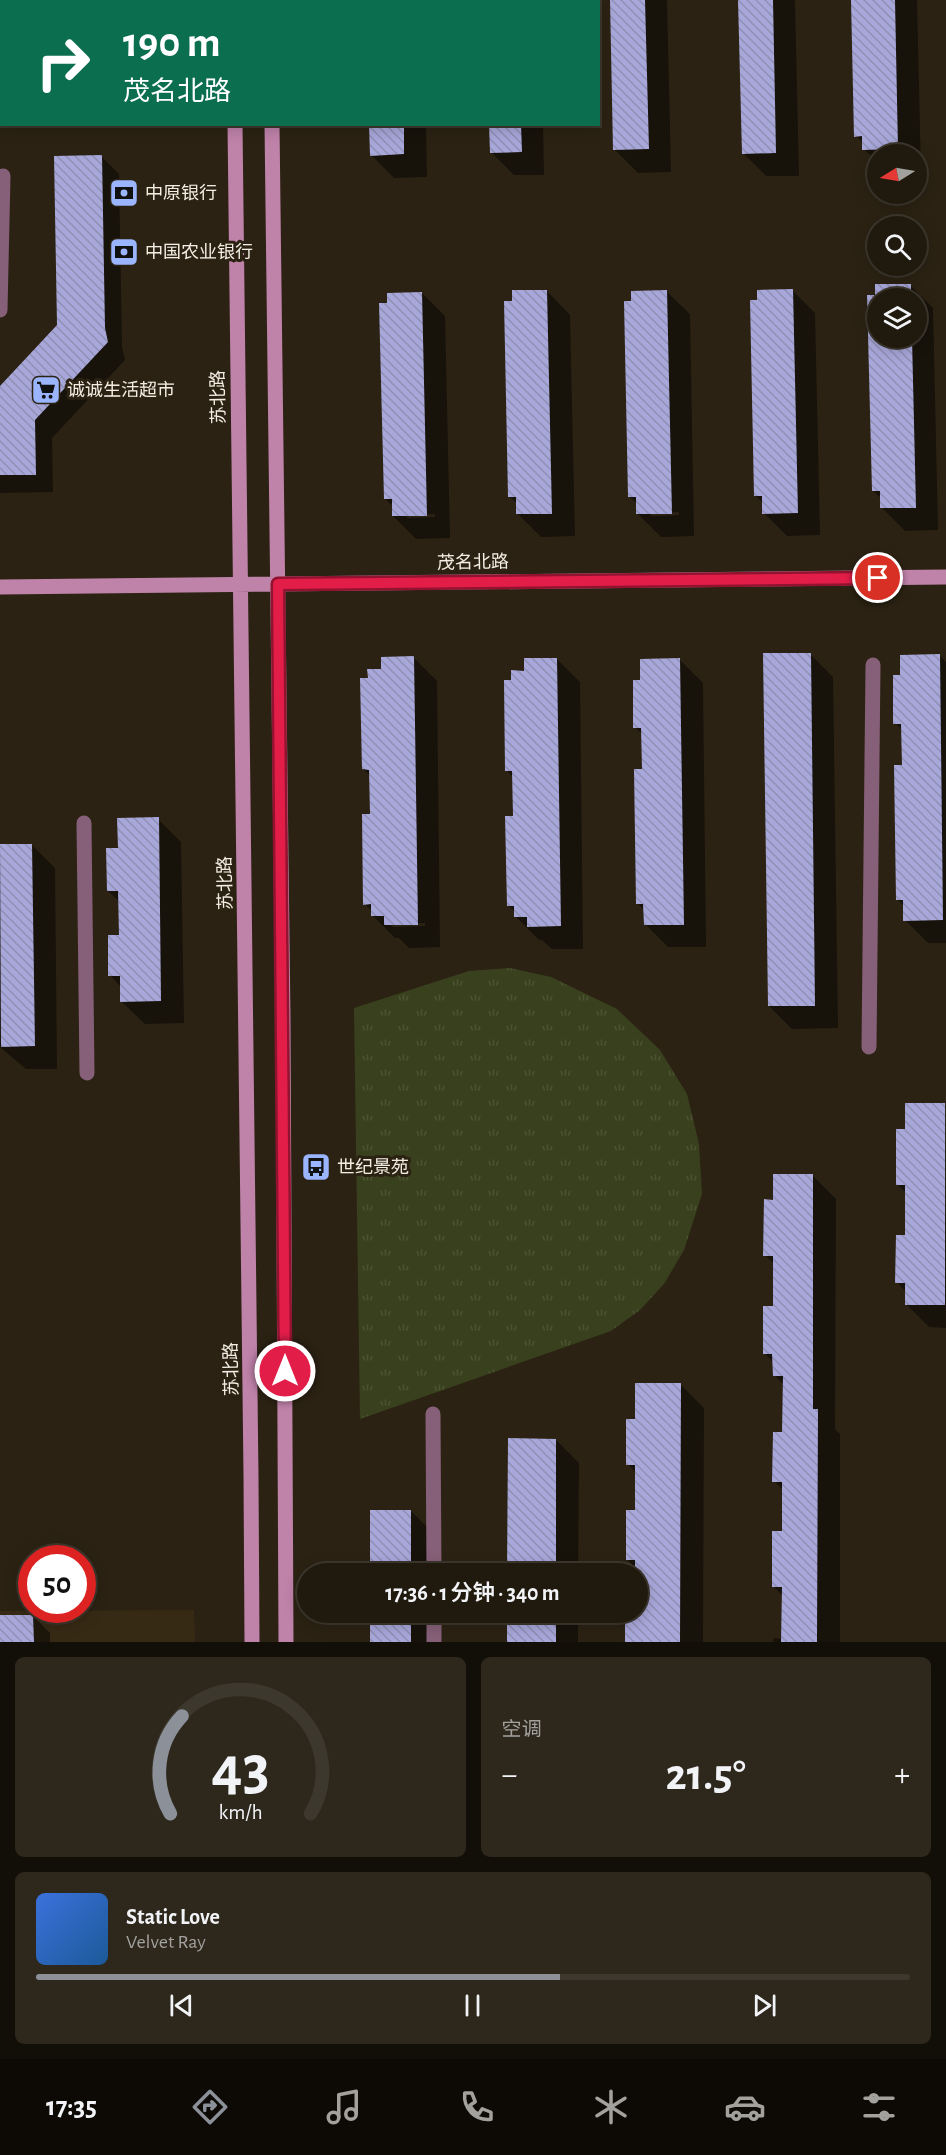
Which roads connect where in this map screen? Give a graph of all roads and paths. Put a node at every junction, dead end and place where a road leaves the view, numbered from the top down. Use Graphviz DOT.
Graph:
graph roads {
  1 [pos="235,126"];
  2 [pos="272,126"];
  3 [pos="3,176"];
  4 [pos="0,310"];
  5 [pos="946,577"];
  6 [pos="241,584"];
  7 [pos="278,584"];
  8 [pos="0,587"];
  9 [pos="873,665"];
  10 [pos="84,823"];
  11 [pos="869,1047"];
  12 [pos="87,1072"];
  13 [pos="433,1414"];
  14 [pos="434,1563"];
  15 [pos="434,1623"];
  16 [pos="252,1642"];
  17 [pos="286,1642"];
  18 [pos="434,1642"];
  1 -- 6 [label="main road, 苏北路"];
  2 -- 7 [label="main road"];
  3 -- 4 [label="street"];
  5 -- 7 [label="main road, 茂名北路"];
  6 -- 7 [label="main road, 茂名北路"];
  6 -- 8 [label="main road, 茂名北路"];
  6 -- 16 [label="main road, 苏北路"];
  7 -- 17 [label="main road"];
  9 -- 11 [label="street"];
  10 -- 12 [label="street"];
  13 -- 14 [label="street"];
  15 -- 18 [label="street"];
}
